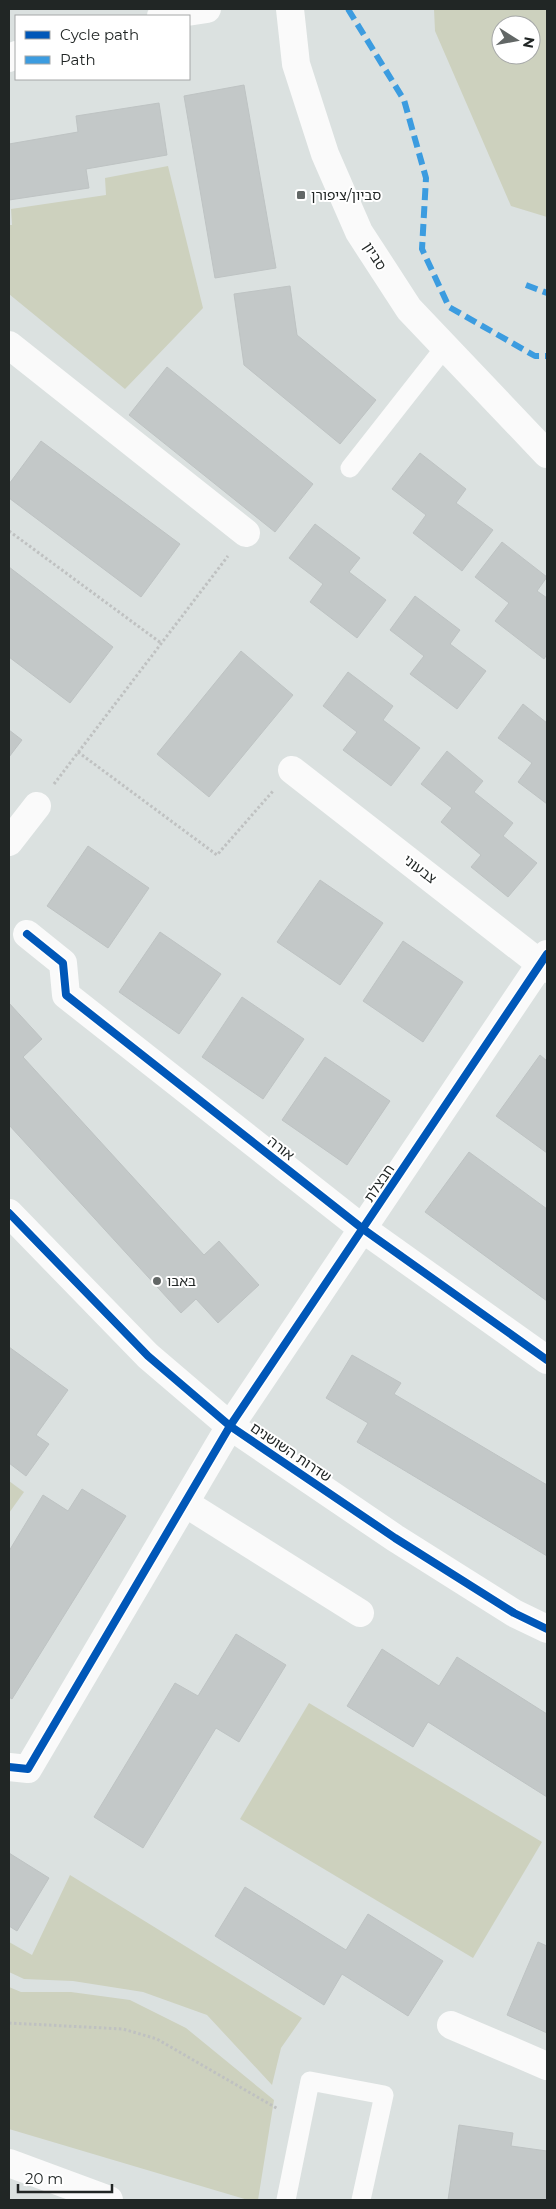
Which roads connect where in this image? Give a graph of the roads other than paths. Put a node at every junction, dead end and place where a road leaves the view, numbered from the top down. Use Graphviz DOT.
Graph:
graph roads {
  1 [pos="207,9"];
  2 [pos="290,9"];
  3 [pos="168,15"];
  4 [pos="9,345"];
  5 [pos="445,347"];
  6 [pos="547,454"];
  7 [pos="350,468"];
  8 [pos="246,533"];
  9 [pos="292,770"];
  10 [pos="37,806"];
  11 [pos="9,842"];
  12 [pos="27,934"];
  13 [pos="545,962"];
  14 [pos="9,1213"];
  15 [pos="363,1229"];
  16 [pos="547,1360"];
  17 [pos="230,1426"];
  18 [pos="185,1503"];
  19 [pos="360,1613"];
  20 [pos="547,1629"];
  21 [pos="9,1767"];
  22 [pos="451,2025"];
  23 [pos="547,2066"];
  24 [pos="9,2163"];
  25 [pos="109,2200"];
  26 [pos="286,2200"];
  27 [pos="361,2200"];
  1 -- 3 [label="street"];
  2 -- 5 [label="street, סביון"];
  4 -- 8 [label="street"];
  5 -- 6 [label="street, סביון"];
  5 -- 7 [label="lane"];
  9 -- 13 [label="street, צבעוני"];
  10 -- 11 [label="street"];
  12 -- 15 [label="street, אורה"];
  13 -- 15 [label="street, חבצלת"];
  14 -- 17 [label="street, שדרות השושנים"];
  15 -- 16 [label="street, אורה"];
  15 -- 17 [label="street, חבצלת"];
  17 -- 18 [label="street, חבצלת"];
  17 -- 20 [label="street, שדרות השושנים"];
  18 -- 19 [label="street"];
  18 -- 21 [label="street, חבצלת"];
  22 -- 23 [label="street"];
  24 -- 25 [label="street"];
  26 -- 27 [label="lane"];
}
